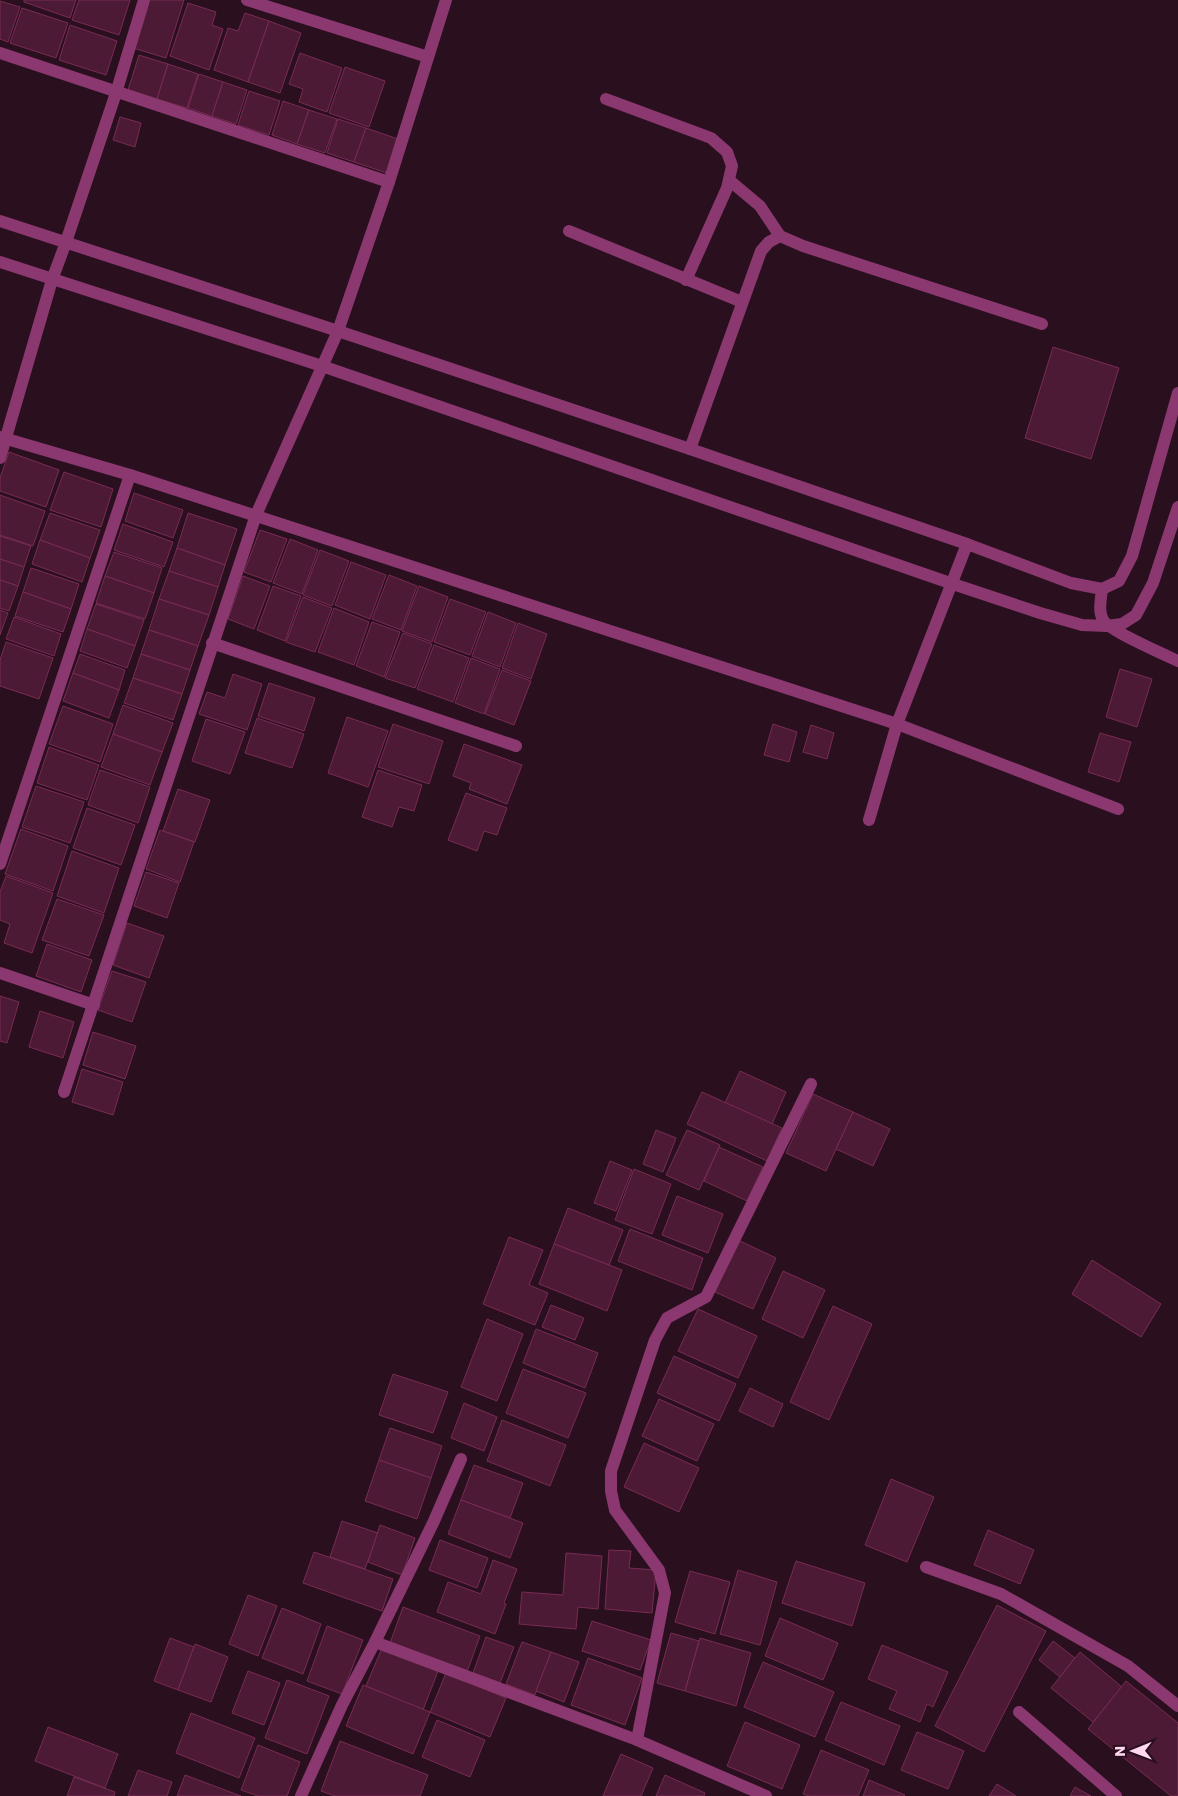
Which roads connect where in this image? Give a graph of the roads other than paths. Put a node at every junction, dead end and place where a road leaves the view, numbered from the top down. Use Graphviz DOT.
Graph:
graph roads {
  1 [pos="144,0"];
  2 [pos="247,0"];
  3 [pos="446,0"];
  4 [pos="0,53"];
  5 [pos="428,57"];
  6 [pos="116,93"];
  7 [pos="606,99"];
  8 [pos="728,180"];
  9 [pos="389,182"];
  10 [pos="0,221"];
  11 [pos="569,232"];
  12 [pos="780,236"];
  13 [pos="66,242"];
  14 [pos="0,262"];
  15 [pos="52,280"];
  16 [pos="686,280"];
  17 [pos="742,302"];
  18 [pos="1042,324"];
  19 [pos="338,331"];
  20 [pos="322,366"];
  21 [pos="1178,393"];
  22 [pos="1175,415"];
  23 [pos="3,438"];
  24 [pos="690,449"];
  25 [pos="0,458"];
  26 [pos="130,474"];
  27 [pos="1178,507"];
  28 [pos="256,515"];
  29 [pos="968,544"];
  30 [pos="953,584"];
  31 [pos="1102,590"];
  32 [pos="1107,626"];
  33 [pos="212,643"];
  34 [pos="1178,661"];
  35 [pos="897,724"];
  36 [pos="516,746"];
  37 [pos="1118,809"];
  38 [pos="869,820"];
  39 [pos="0,864"];
  40 [pos="0,973"];
  41 [pos="94,1005"];
  42 [pos="811,1084"];
  43 [pos="64,1092"];
  44 [pos="461,1459"];
  45 [pos="926,1567"];
  46 [pos="375,1642"];
  47 [pos="1178,1706"];
  48 [pos="1019,1712"];
  49 [pos="637,1740"];
  50 [pos="301,1796"];
  51 [pos="766,1796"];
  52 [pos="1116,1796"];
  1 -- 6 [label="street"];
  2 -- 5 [label="street"];
  3 -- 5 [label="street"];
  4 -- 6 [label="street"];
  5 -- 9 [label="street"];
  6 -- 9 [label="street"];
  6 -- 13 [label="street"];
  7 -- 8 [label="street"];
  8 -- 12 [label="street"];
  8 -- 16 [label="street"];
  9 -- 19 [label="street"];
  10 -- 13 [label="street"];
  11 -- 16 [label="street"];
  12 -- 17 [label="street"];
  12 -- 18 [label="street"];
  13 -- 15 [label="street"];
  13 -- 19 [label="street"];
  14 -- 15 [label="street"];
  15 -- 20 [label="street"];
  15 -- 23 [label="street"];
  16 -- 17 [label="street"];
  17 -- 24 [label="street"];
  19 -- 20 [label="street"];
  19 -- 24 [label="street"];
  20 -- 28 [label="street"];
  20 -- 30 [label="street"];
  21 -- 22 [label="street"];
  22 -- 31 [label="street"];
  23 -- 25 [label="street"];
  23 -- 26 [label="street"];
  24 -- 29 [label="street"];
  26 -- 28 [label="street"];
  26 -- 39 [label="street"];
  27 -- 32 [label="street"];
  28 -- 33 [label="street"];
  28 -- 35 [label="street"];
  29 -- 30 [label="street"];
  29 -- 31 [label="street"];
  30 -- 32 [label="street"];
  30 -- 35 [label="street"];
  31 -- 32 [label="street"];
  32 -- 34 [label="street"];
  33 -- 36 [label="street"];
  33 -- 41 [label="street"];
  35 -- 37 [label="street"];
  35 -- 38 [label="street"];
  40 -- 41 [label="street"];
  41 -- 43 [label="street"];
  42 -- 49 [label="street"];
  44 -- 46 [label="street"];
  45 -- 47 [label="street"];
  46 -- 49 [label="street"];
  46 -- 50 [label="street"];
  48 -- 52 [label="street"];
  49 -- 51 [label="street"];
}
